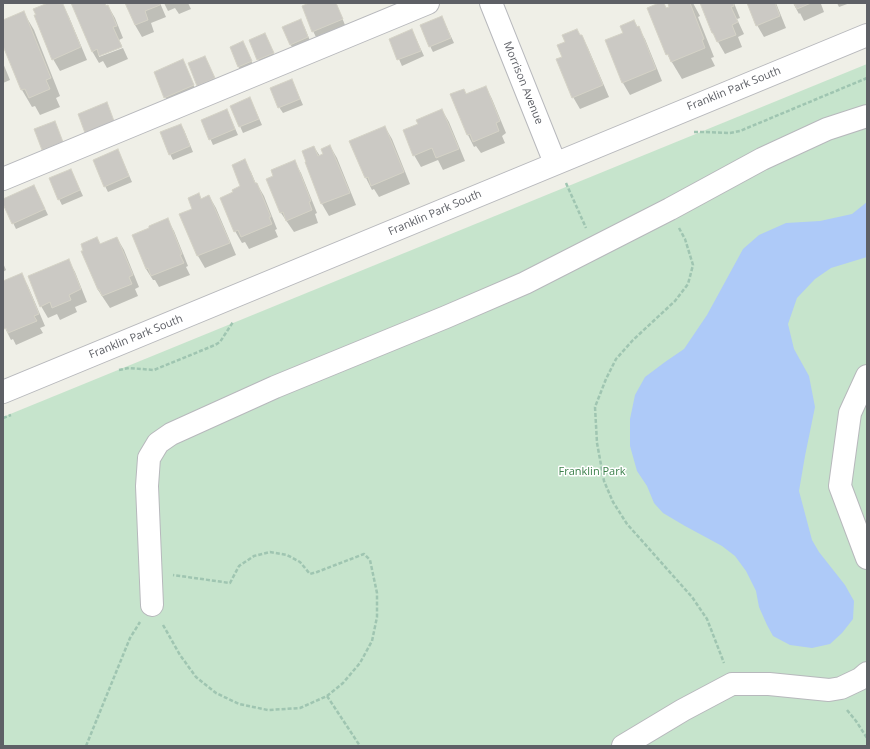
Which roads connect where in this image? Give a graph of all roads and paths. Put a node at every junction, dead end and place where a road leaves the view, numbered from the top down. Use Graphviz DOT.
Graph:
graph roads {
  1 [pos="428,3"];
  2 [pos="491,3"];
  3 [pos="867,34"];
  4 [pos="867,78"];
  5 [pos="867,116"];
  6 [pos="689,135"];
  7 [pos="555,163"];
  8 [pos="3,179"];
  9 [pos="568,185"];
  10 [pos="562,187"];
  11 [pos="670,209"];
  12 [pos="594,248"];
  13 [pos="238,319"];
  14 [pos="118,371"];
  15 [pos="867,376"];
  16 [pos="3,392"];
  17 [pos="18,412"];
  18 [pos="3,418"];
  19 [pos="867,558"];
  20 [pos="151,571"];
  21 [pos="152,605"];
  22 [pos="867,674"];
  23 [pos="732,684"];
  24 [pos="829,690"];
  25 [pos="327,696"];
  26 [pos="867,738"];
  27 [pos="86,746"];
  28 [pos="360,746"];
  29 [pos="624,746"];
  1 -- 8 [label="street"];
  2 -- 7 [label="street, Morrison Avenue"];
  3 -- 7 [label="street, Franklin Park South"];
  4 -- 6 [label="path"];
  5 -- 11 [label="street"];
  7 -- 9 [label="path"];
  7 -- 16 [label="street, Franklin Park South"];
  9 -- 10 [label="path"];
  9 -- 12 [label="path"];
  11 -- 12 [label="street"];
  11 -- 23 [label="path"];
  12 -- 20 [label="street"];
  13 -- 14 [label="path"];
  15 -- 19 [label="street"];
  17 -- 18 [label="path"];
  20 -- 21 [label="street"];
  20 -- 25 [label="path"];
  21 -- 25 [label="path"];
  21 -- 27 [label="path"];
  22 -- 24 [label="street"];
  23 -- 24 [label="street"];
  23 -- 29 [label="street"];
  24 -- 26 [label="path"];
  25 -- 28 [label="path"];
}
